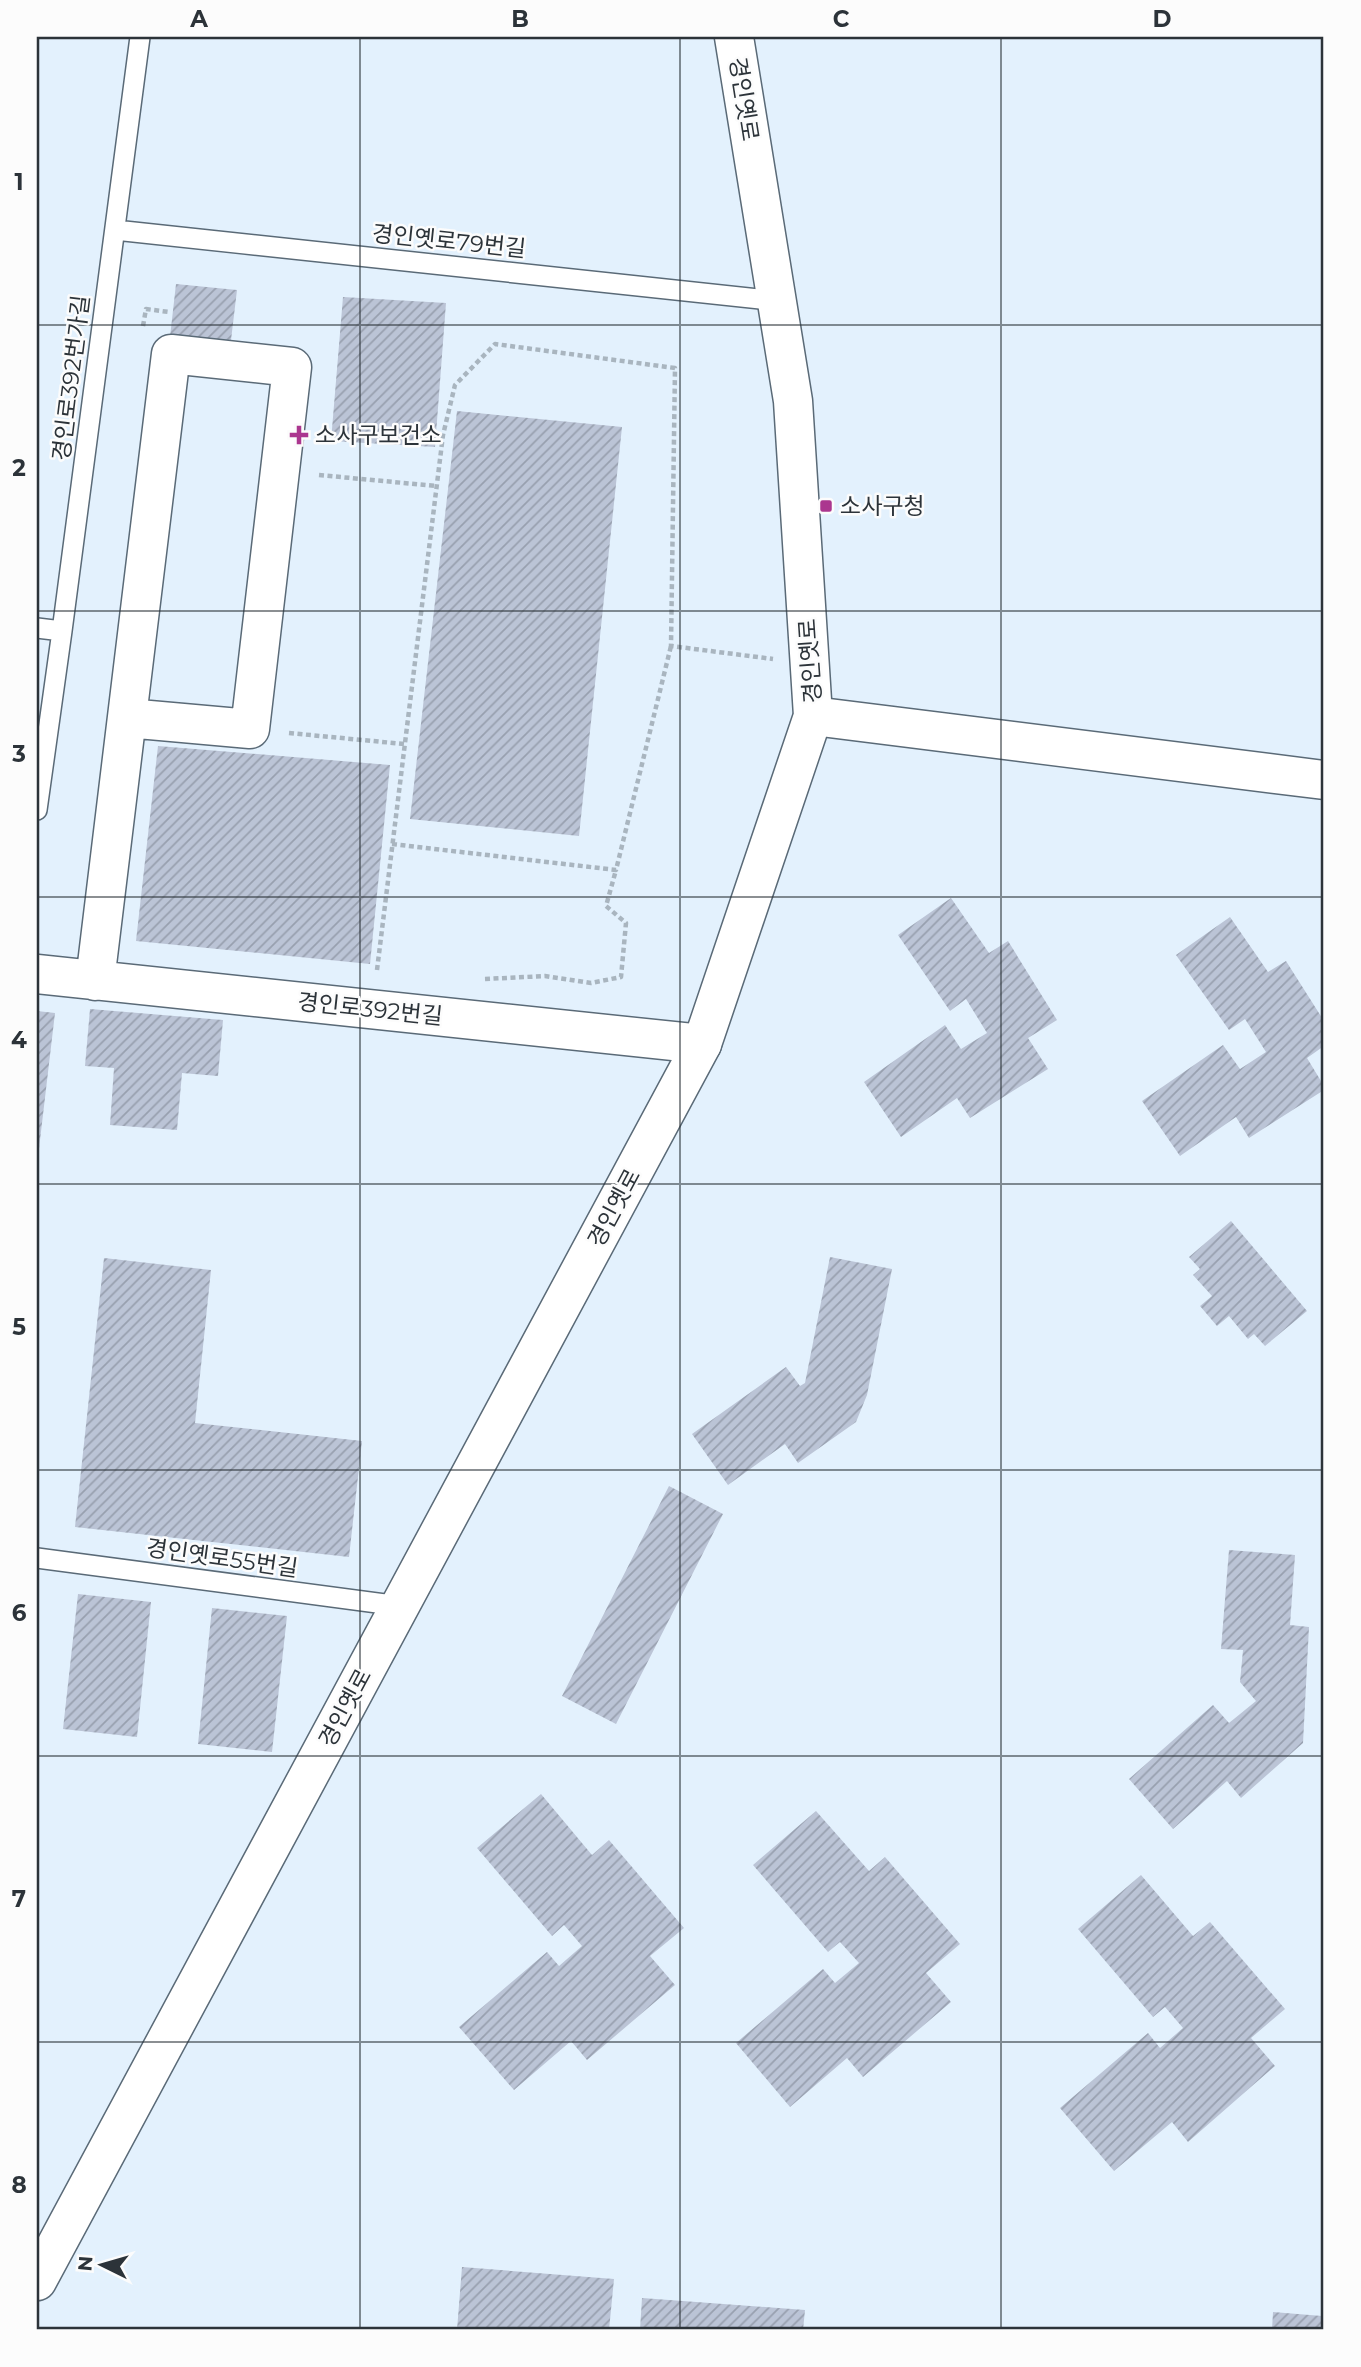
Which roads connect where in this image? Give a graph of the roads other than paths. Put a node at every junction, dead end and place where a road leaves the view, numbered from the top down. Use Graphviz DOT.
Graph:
graph roads {
  1 [pos="140,37"];
  2 [pos="734,37"];
  3 [pos="115,230"];
  4 [pos="778,301"];
  5 [pos="37,628"];
  6 [pos="62,631"];
  7 [pos="813,716"];
  8 [pos="127,718"];
  9 [pos="1324,780"];
  10 [pos="37,810"];
  11 [pos="37,974"];
  12 [pos="95,981"];
  13 [pos="702,1044"];
  14 [pos="37,1558"];
  15 [pos="400,1606"];
  16 [pos="37,2281"];
  1 -- 3 [label="lane, 경인로392번가길"];
  2 -- 4 [label="street, 경인옛로"];
  3 -- 4 [label="lane, 경인옛로79번길"];
  3 -- 6 [label="lane, 경인로392번가길"];
  4 -- 7 [label="street, 경인옛로"];
  5 -- 6 [label="lane"];
  6 -- 10 [label="lane, 경인로392번가길"];
  7 -- 9 [label="street"];
  7 -- 13 [label="street, 경인옛로"];
  8 -- 8 [label="street"];
  8 -- 12 [label="street"];
  11 -- 12 [label="street, 경인로392번길"];
  12 -- 13 [label="street, 경인로392번길"];
  13 -- 15 [label="street, 경인옛로"];
  14 -- 15 [label="lane, 경인옛로55번길"];
  15 -- 16 [label="street, 경인옛로"];
}
